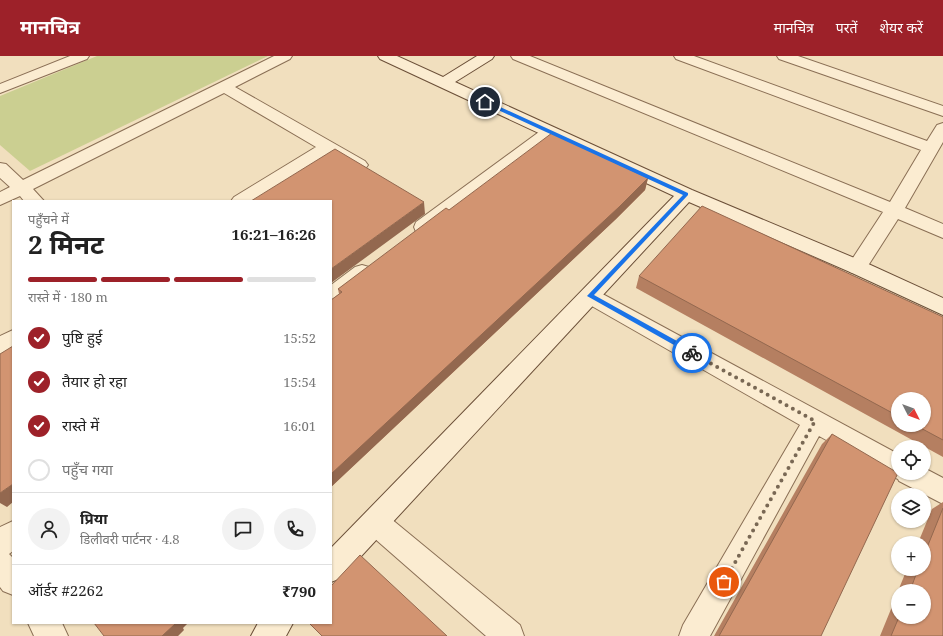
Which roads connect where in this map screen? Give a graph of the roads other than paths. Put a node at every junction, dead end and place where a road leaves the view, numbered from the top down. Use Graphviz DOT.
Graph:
graph roads {
  1 [pos="82,56"];
  2 [pos="285,56"];
  3 [pos="385,56"];
  4 [pos="487,56"];
  5 [pos="518,56"];
  6 [pos="681,56"];
  7 [pos="784,56"];
  8 [pos="443,83"];
  9 [pos="225,87"];
  10 [pos="0,89"];
  11 [pos="943,111"];
  12 [pos="943,128"];
  13 [pos="549,132"];
  14 [pos="328,147"];
  15 [pos="931,148"];
  16 [pos="0,168"];
  17 [pos="374,174"];
  18 [pos="20,188"];
  19 [pos="686,194"];
  20 [pos="0,199"];
  21 [pos="34,200"];
  22 [pos="242,200"];
  23 [pos="894,210"];
  24 [pos="943,232"];
  25 [pos="410,236"];
  26 [pos="374,264"];
  27 [pos="857,267"];
  28 [pos="332,295"];
  29 [pos="590,296"];
  30 [pos="943,307"];
  31 [pos="12,340"];
  32 [pos="0,347"];
  33 [pos="815,421"];
  34 [pos="891,463"];
  35 [pos="921,480"];
  36 [pos="943,492"];
  37 [pos="375,522"];
  38 [pos="12,535"];
  39 [pos="0,544"];
  40 [pos="0,564"];
  41 [pos="332,567"];
  42 [pos="12,581"];
  43 [pos="44,624"];
  44 [pos="277,624"];
  45 [pos="52,636"];
  46 [pos="266,636"];
  47 [pos="509,636"];
  48 [pos="694,636"];
  1 -- 10 [label="street"];
  2 -- 9 [label="street"];
  3 -- 8 [label="street"];
  4 -- 8 [label="street"];
  5 -- 23 [label="street"];
  6 -- 15 [label="street"];
  7 -- 11 [label="street"];
  8 -- 13 [label="street"];
  9 -- 14 [label="street"];
  9 -- 18 [label="street"];
  12 -- 15 [label="street"];
  13 -- 19 [label="street"];
  13 -- 25 [label="street"];
  14 -- 17 [label="street"];
  14 -- 22 [label="street"];
  15 -- 23 [label="street"];
  16 -- 18 [label="street"];
  18 -- 20 [label="street"];
  18 -- 21 [label="street"];
  19 -- 27 [label="street"];
  19 -- 29 [label="street"];
  23 -- 24 [label="street"];
  23 -- 27 [label="street"];
  26 -- 28 [label="street"];
  27 -- 30 [label="street"];
  29 -- 33 [label="street"];
  29 -- 37 [label="street"];
  31 -- 32 [label="street"];
  33 -- 34 [label="street"];
  33 -- 48 [label="street"];
  35 -- 36 [label="street"];
  37 -- 41 [label="street"];
  37 -- 47 [label="street"];
  38 -- 39 [label="street"];
  40 -- 42 [label="street"];
  43 -- 45 [label="street"];
  44 -- 46 [label="street"];
}
